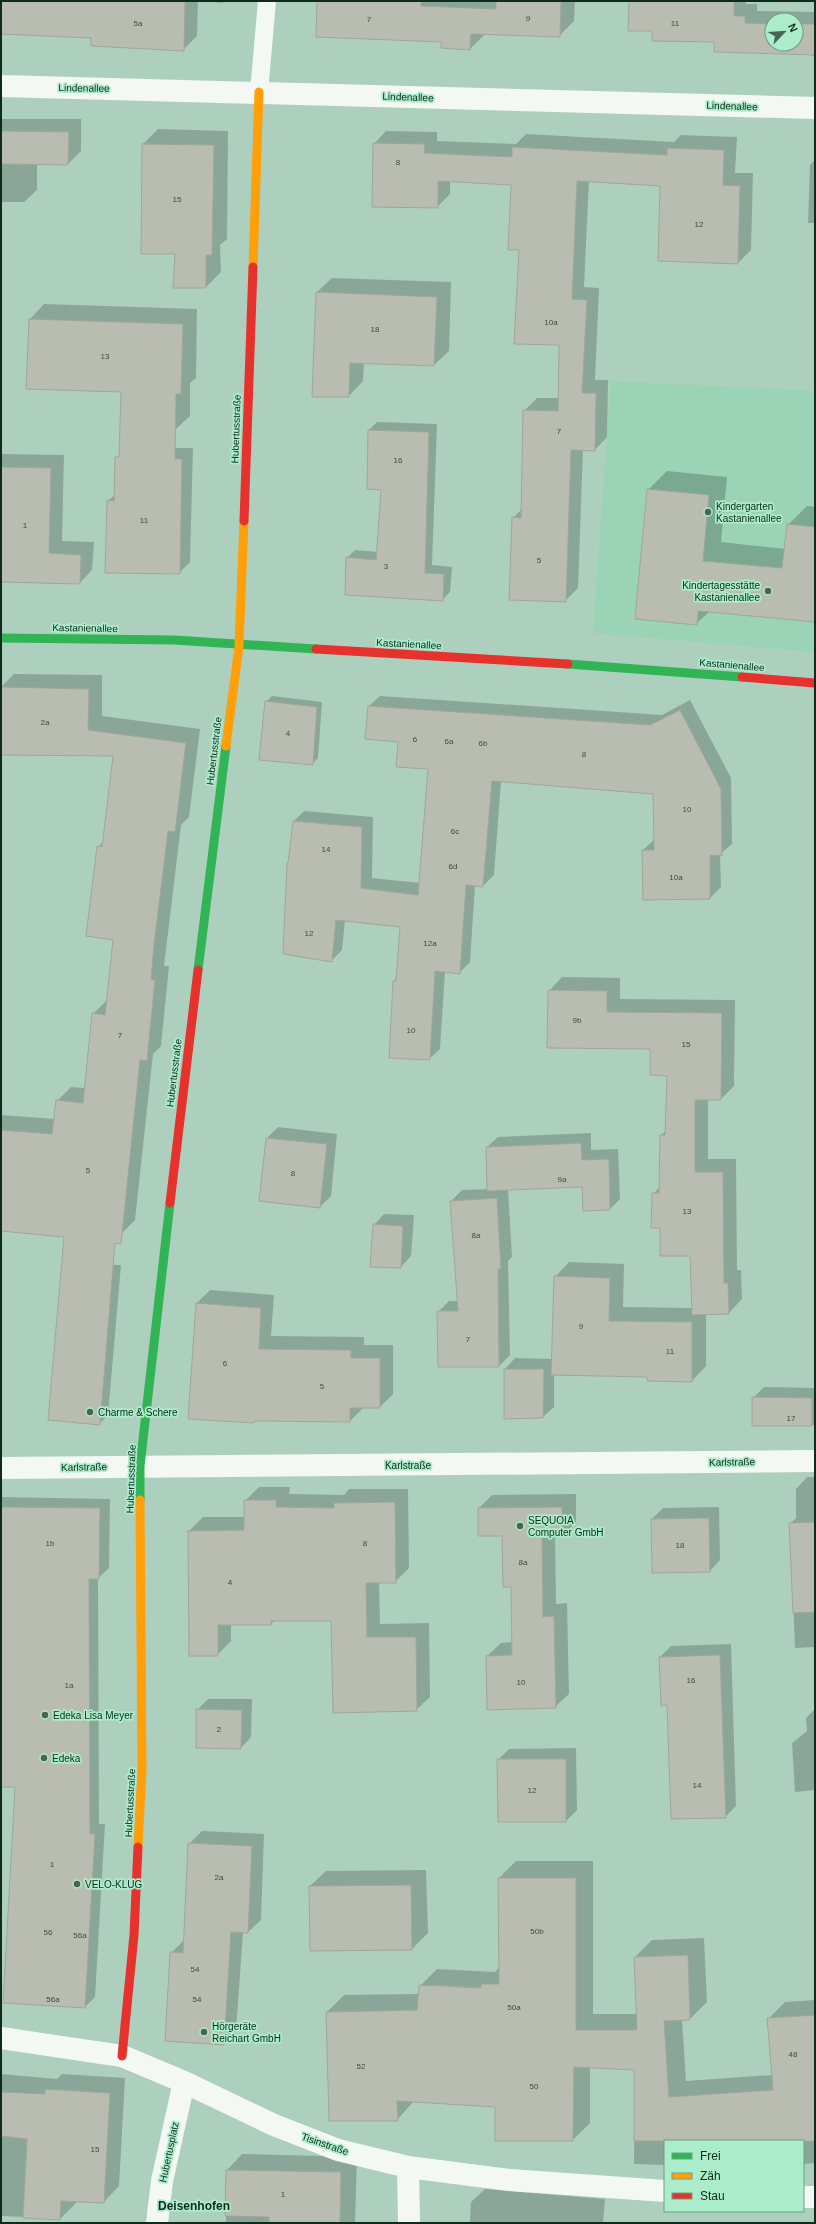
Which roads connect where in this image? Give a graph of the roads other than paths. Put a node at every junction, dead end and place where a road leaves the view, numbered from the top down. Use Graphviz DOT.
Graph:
graph roads {
  1 [pos="267,1"];
  2 [pos="1,86"];
  3 [pos="260,92"];
  4 [pos="815,108"];
  5 [pos="1,638"];
  6 [pos="239,646"];
  7 [pos="815,683"];
  8 [pos="815,1461"];
  9 [pos="140,1466"];
  10 [pos="1,1468"];
  11 [pos="1,2038"];
  12 [pos="122,2056"];
  13 [pos="184,2082"];
  14 [pos="408,2167"];
  15 [pos="664,2191"];
  16 [pos="804,2197"];
  17 [pos="815,2197"];
  18 [pos="157,2223"];
  19 [pos="409,2223"];
  1 -- 3 [label="lane"];
  2 -- 3 [label="street, Lindenallee"];
  3 -- 4 [label="street, Lindenallee"];
  3 -- 6 [label="street, Hubertusstraße"];
  5 -- 6 [label="street, Kastanienallee"];
  6 -- 7 [label="street, Kastanienallee"];
  6 -- 9 [label="street, Hubertusstraße"];
  8 -- 9 [label="street, Karlstraße"];
  9 -- 10 [label="street, Karlstraße"];
  9 -- 12 [label="street, Hubertusstraße"];
  11 -- 12 [label="street, Tisinstraße"];
  12 -- 13 [label="street, Tisinstraße"];
  13 -- 14 [label="street, Tisinstraße"];
  13 -- 18 [label="street, Hubertusplatz"];
  14 -- 15 [label="street, Tisinstraße"];
  14 -- 19 [label="street"];
  16 -- 17 [label="street"];
}
